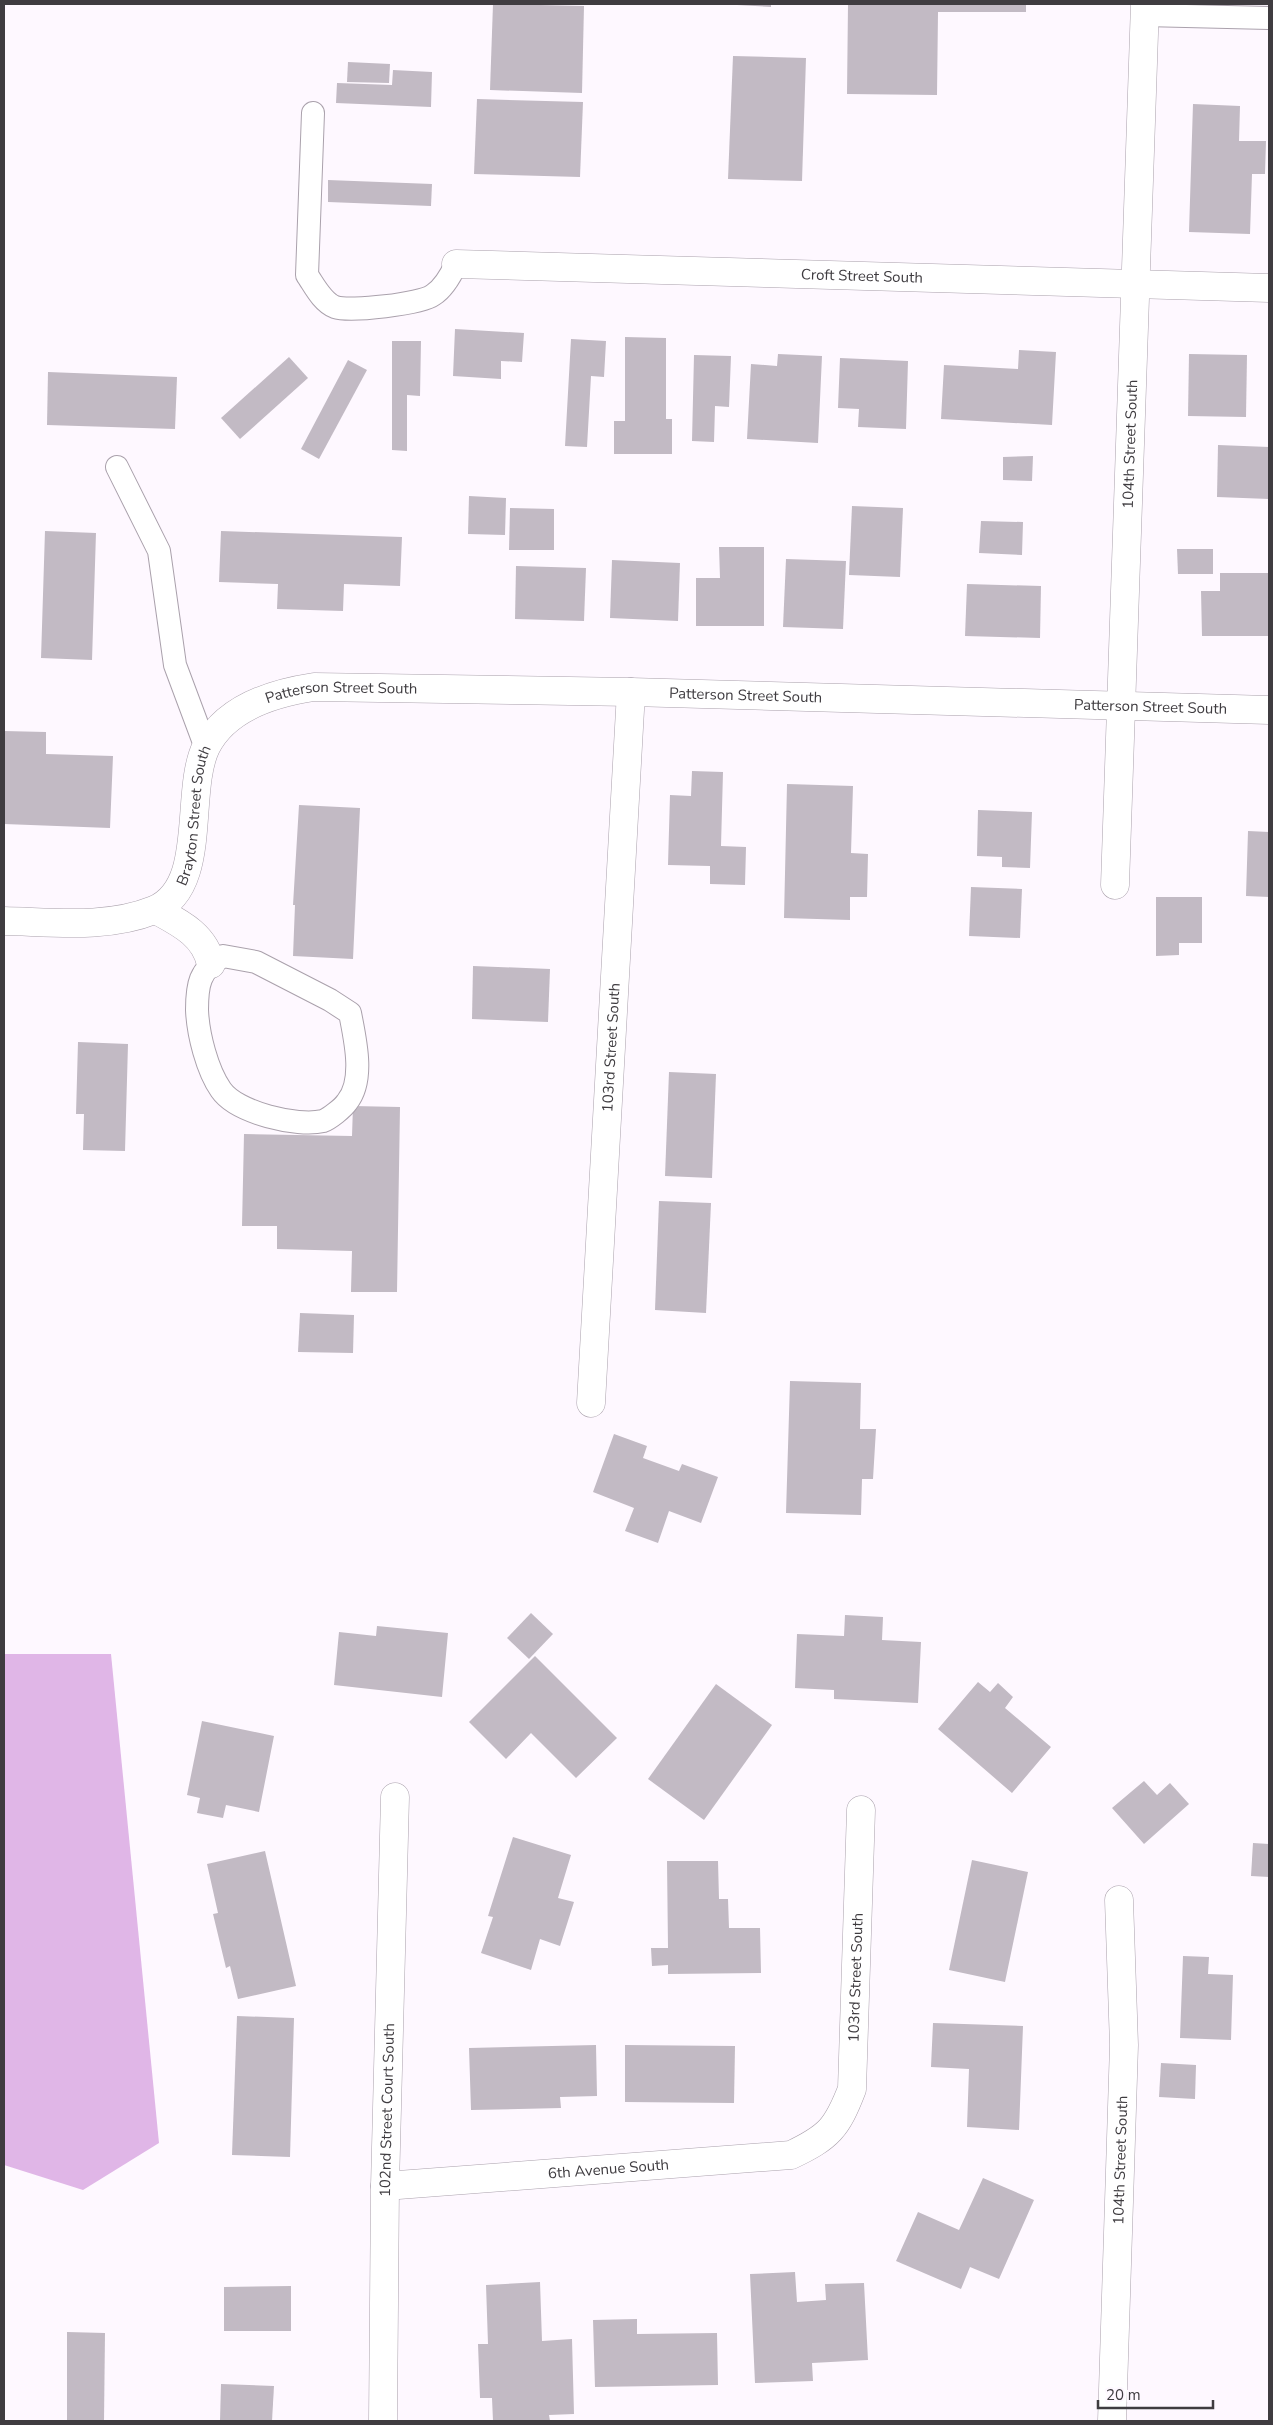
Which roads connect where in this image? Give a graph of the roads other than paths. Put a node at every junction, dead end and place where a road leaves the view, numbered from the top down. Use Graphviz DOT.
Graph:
graph roads {
  1 [pos="1144,9"];
  2 [pos="1269,18"];
  3 [pos="313,114"];
  4 [pos="456,264"];
  5 [pos="1136,284"];
  6 [pos="1269,288"];
  7 [pos="116,467"];
  8 [pos="631,692"];
  9 [pos="1121,707"];
  10 [pos="1269,710"];
  11 [pos="230,718"];
  12 [pos="206,748"];
  13 [pos="1115,885"];
  14 [pos="156,910"];
  15 [pos="4,921"];
  16 [pos="211,964"];
  17 [pos="591,1402"];
  18 [pos="395,1797"];
  19 [pos="861,1810"];
  20 [pos="1119,1900"];
  21 [pos="826,2136"];
  22 [pos="384,2186"];
  23 [pos="383,2421"];
  24 [pos="1112,2421"];
  1 -- 2 [label="lane"];
  1 -- 5 [label="street, 104th Street South"];
  3 -- 4 [label="lane"];
  4 -- 5 [label="street, Croft Street South"];
  5 -- 6 [label="street, Croft Street South"];
  5 -- 9 [label="street, 104th Street South"];
  7 -- 12 [label="lane"];
  8 -- 9 [label="street, Patterson Street South"];
  8 -- 11 [label="street, Patterson Street South"];
  8 -- 17 [label="street, 103rd Street South"];
  9 -- 10 [label="street, Patterson Street South"];
  9 -- 13 [label="street, 104th Street South"];
  11 -- 12 [label="street, Brayton Street South"];
  12 -- 14 [label="street, Brayton Street South"];
  14 -- 15 [label="street"];
  14 -- 16 [label="street"];
  16 -- 16 [label="lane"];
  18 -- 22 [label="street, 102nd Street Court South"];
  19 -- 21 [label="street, 103rd Street South"];
  20 -- 24 [label="street, 104th Street South"];
  21 -- 22 [label="street, 6th Avenue South"];
  22 -- 23 [label="street, 102nd Street Court South"];
}
